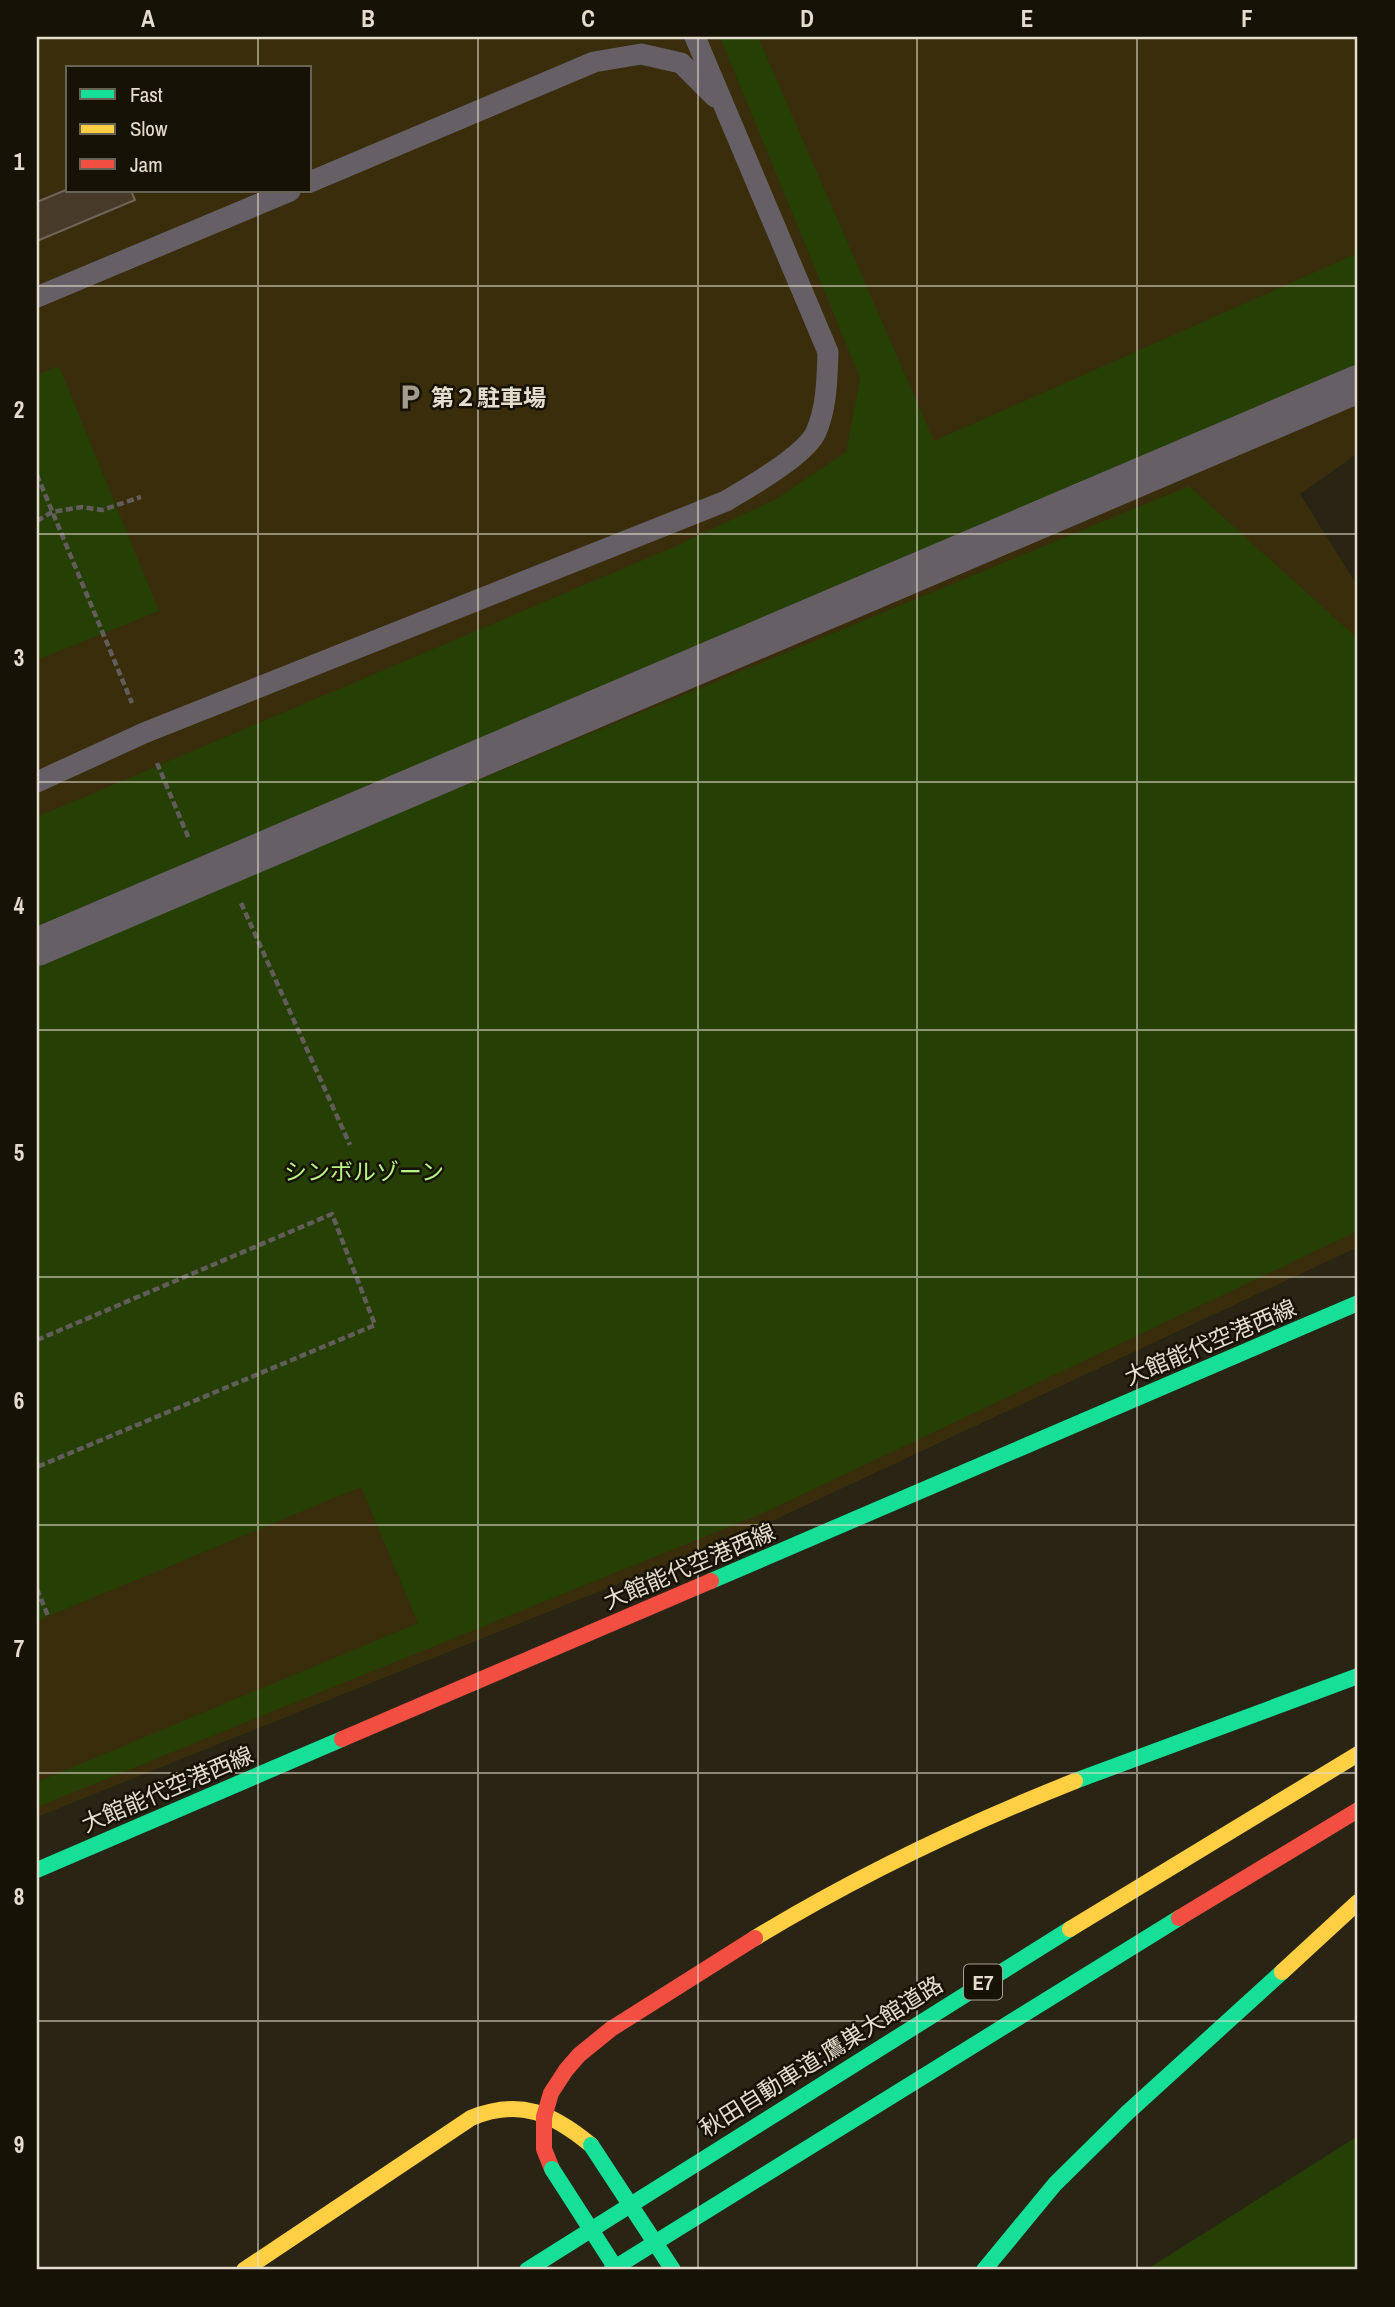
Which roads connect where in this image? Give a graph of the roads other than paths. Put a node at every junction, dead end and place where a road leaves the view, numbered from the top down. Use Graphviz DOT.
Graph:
graph roads {
  1 [pos="695,37"];
  2 [pos="721,103"];
  3 [pos="312,181"];
  4 [pos="288,192"];
  5 [pos="37,297"];
  6 [pos="1358,384"];
  7 [pos="37,782"];
  8 [pos="37,947"];
  9 [pos="1358,1303"];
  10 [pos="1358,1676"];
  11 [pos="1358,1754"];
  12 [pos="1358,1810"];
  13 [pos="37,1870"];
  14 [pos="1358,1902"];
  15 [pos="546,2115"];
  16 [pos="244,2270"];
  17 [pos="527,2270"];
  18 [pos="611,2270"];
  19 [pos="617,2270"];
  20 [pos="673,2270"];
  21 [pos="984,2270"];
  1 -- 2 [label="lane"];
  2 -- 3 [label="lane"];
  2 -- 7 [label="lane"];
  4 -- 5 [label="lane"];
  6 -- 8 [label="street"];
  9 -- 13 [label="main road, 大館能代空港西線"];
  10 -- 15 [label="main road"];
  11 -- 17 [label="main road, 秋田自動車道;鷹巣大館道路 / E7"];
  12 -- 18 [label="main road, E7"];
  14 -- 21 [label="main road"];
  15 -- 16 [label="main road"];
  15 -- 19 [label="main road, bridge"];
  15 -- 20 [label="main road, bridge"];
}
